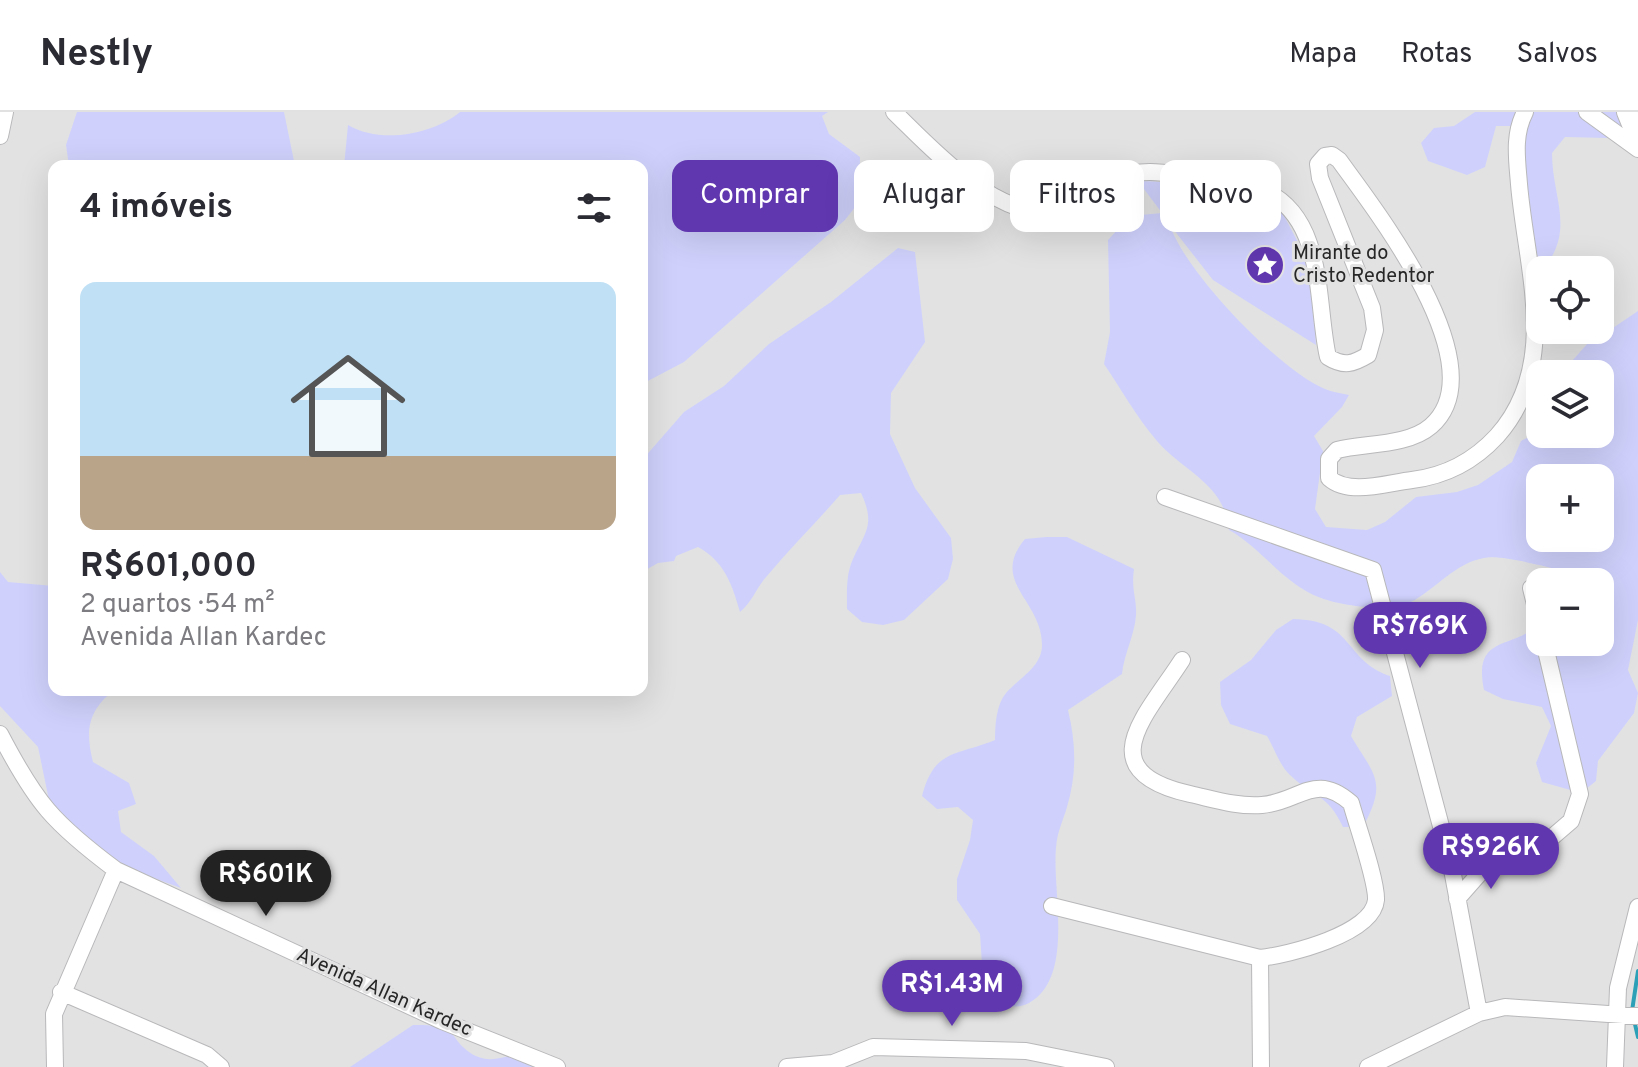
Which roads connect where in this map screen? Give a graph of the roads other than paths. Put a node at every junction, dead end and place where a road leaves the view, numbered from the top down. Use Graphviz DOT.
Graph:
graph roads {
  1 [pos="5,112"];
  2 [pos="894,112"];
  3 [pos="1525,112"];
  4 [pos="1587,112"];
  5 [pos="1627,112"];
  6 [pos="0,136"];
  7 [pos="1638,139"];
  8 [pos="1638,149"];
  9 [pos="1165,497"];
  10 [pos="1547,656"];
  11 [pos="1182,660"];
  12 [pos="0,734"];
  13 [pos="1494,857"];
  14 [pos="1451,864"];
  15 [pos="116,870"];
  16 [pos="1457,899"];
  17 [pos="1052,906"];
  18 [pos="1638,907"];
  19 [pos="1260,958"];
  20 [pos="61,992"];
  21 [pos="1479,1013"];
  22 [pos="1627,1015"];
  23 [pos="873,1047"];
  24 [pos="793,1066"];
  25 [pos="55,1067"];
  26 [pos="221,1067"];
  27 [pos="557,1067"];
  28 [pos="870,1067"];
  29 [pos="1106,1067"];
  30 [pos="1261,1067"];
  31 [pos="1368,1067"];
  32 [pos="1615,1067"];
  1 -- 6 [label="street"];
  2 -- 3 [label="street"];
  4 -- 8 [label="street"];
  5 -- 7 [label="main road"];
  9 -- 14 [label="street"];
  10 -- 13 [label="street"];
  11 -- 19 [label="street"];
  12 -- 15 [label="street, Avenida Allan Kardec"];
  13 -- 14 [label="street"];
  13 -- 16 [label="street"];
  14 -- 16 [label="street"];
  15 -- 20 [label="street"];
  15 -- 27 [label="street, Avenida Allan Kardec"];
  16 -- 21 [label="street"];
  17 -- 19 [label="street"];
  18 -- 22 [label="street"];
  19 -- 30 [label="street"];
  20 -- 25 [label="street"];
  20 -- 26 [label="street"];
  21 -- 22 [label="street"];
  21 -- 31 [label="street"];
  22 -- 32 [label="street"];
  23 -- 24 [label="street"];
  23 -- 28 [label="street"];
  23 -- 29 [label="street"];
}
